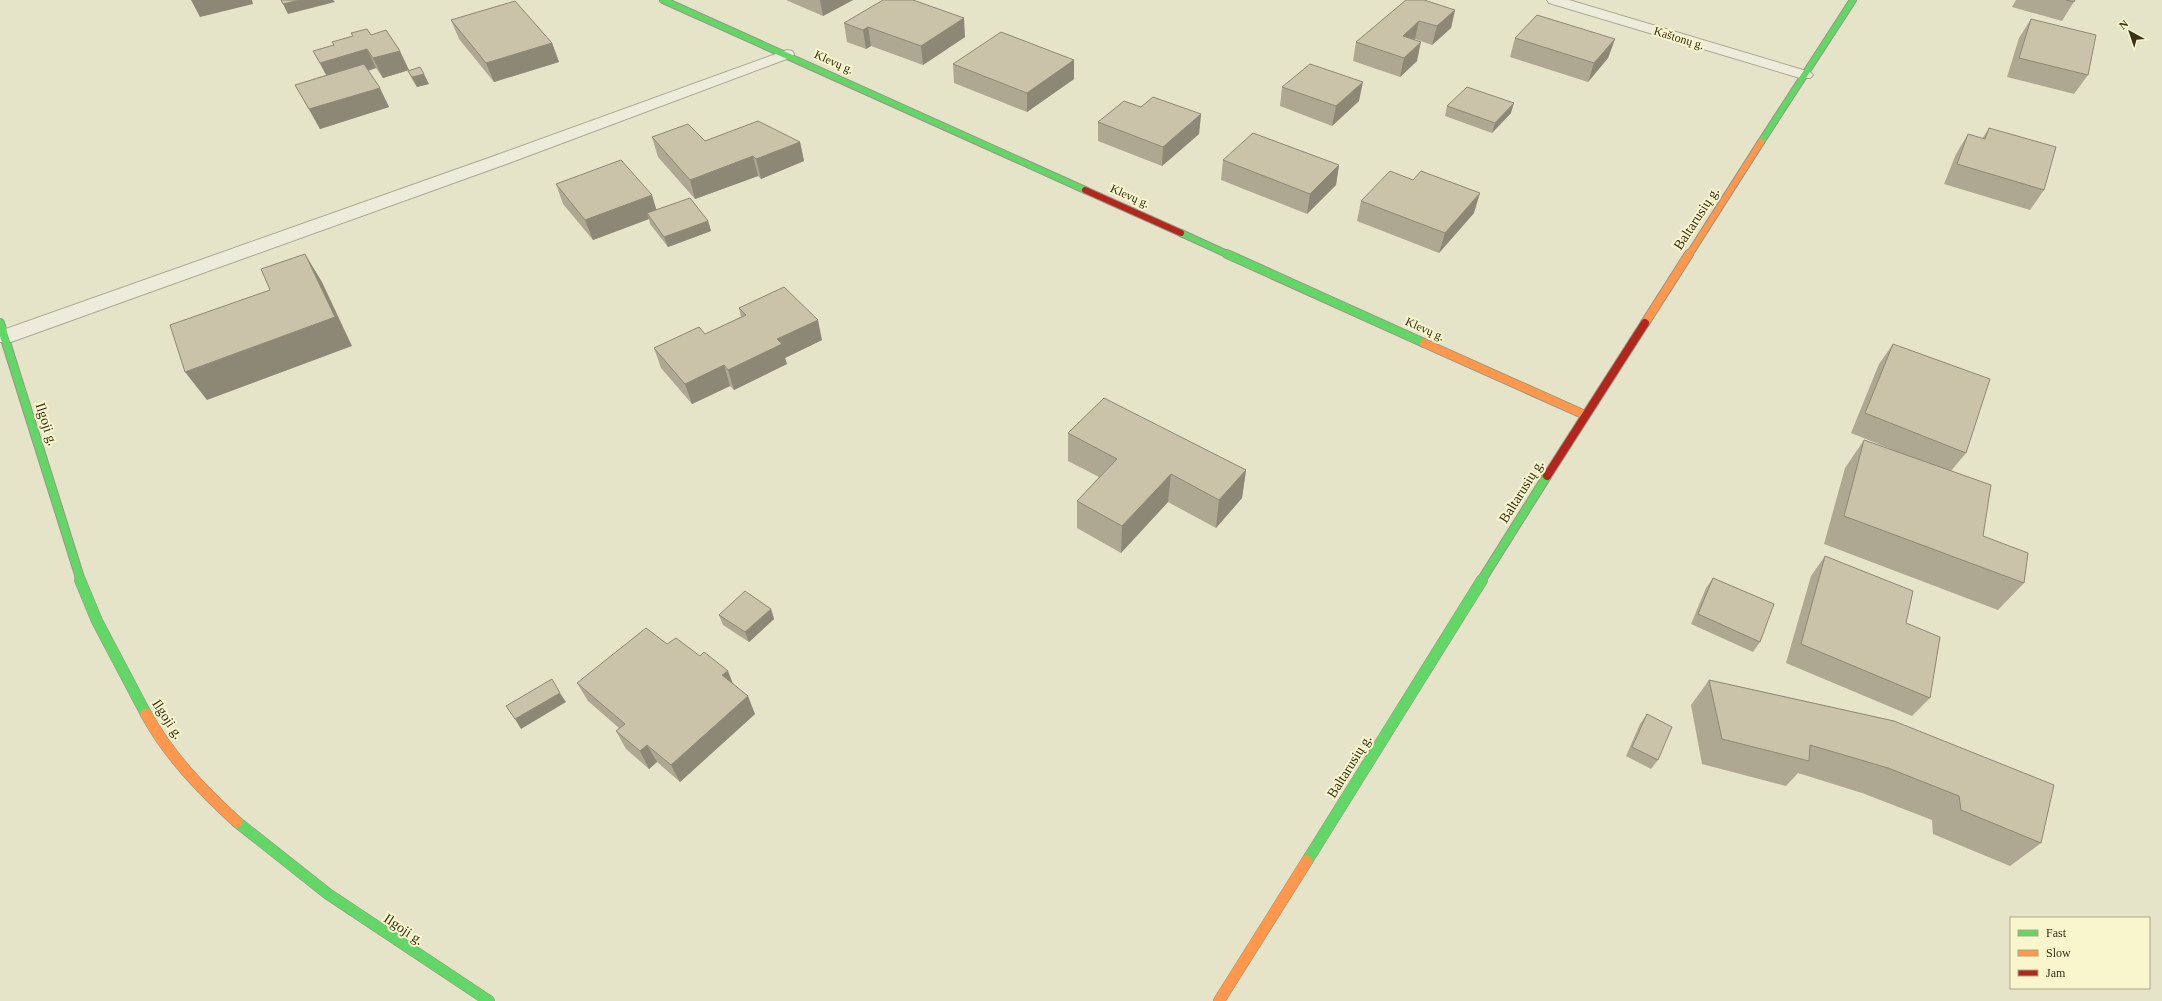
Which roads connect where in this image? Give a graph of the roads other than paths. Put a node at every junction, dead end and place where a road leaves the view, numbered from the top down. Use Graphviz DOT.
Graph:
graph roads {
  1 [pos="663,0"];
  2 [pos="1554,0"];
  3 [pos="1853,0"];
  4 [pos="787,54"];
  5 [pos="1805,75"];
  6 [pos="2,330"];
  7 [pos="1585,415"];
  8 [pos="489,1001"];
  9 [pos="1219,1001"];
  1 -- 4 [label="street, Klevų g."];
  2 -- 5 [label="street, Kaštonų g."];
  3 -- 5 [label="street, Baltarusių g."];
  4 -- 6 [label="street"];
  4 -- 7 [label="street, Klevų g."];
  5 -- 7 [label="street, Baltarusių g."];
  6 -- 8 [label="street, Ilgoji g."];
  7 -- 9 [label="street, Baltarusių g."];
}
